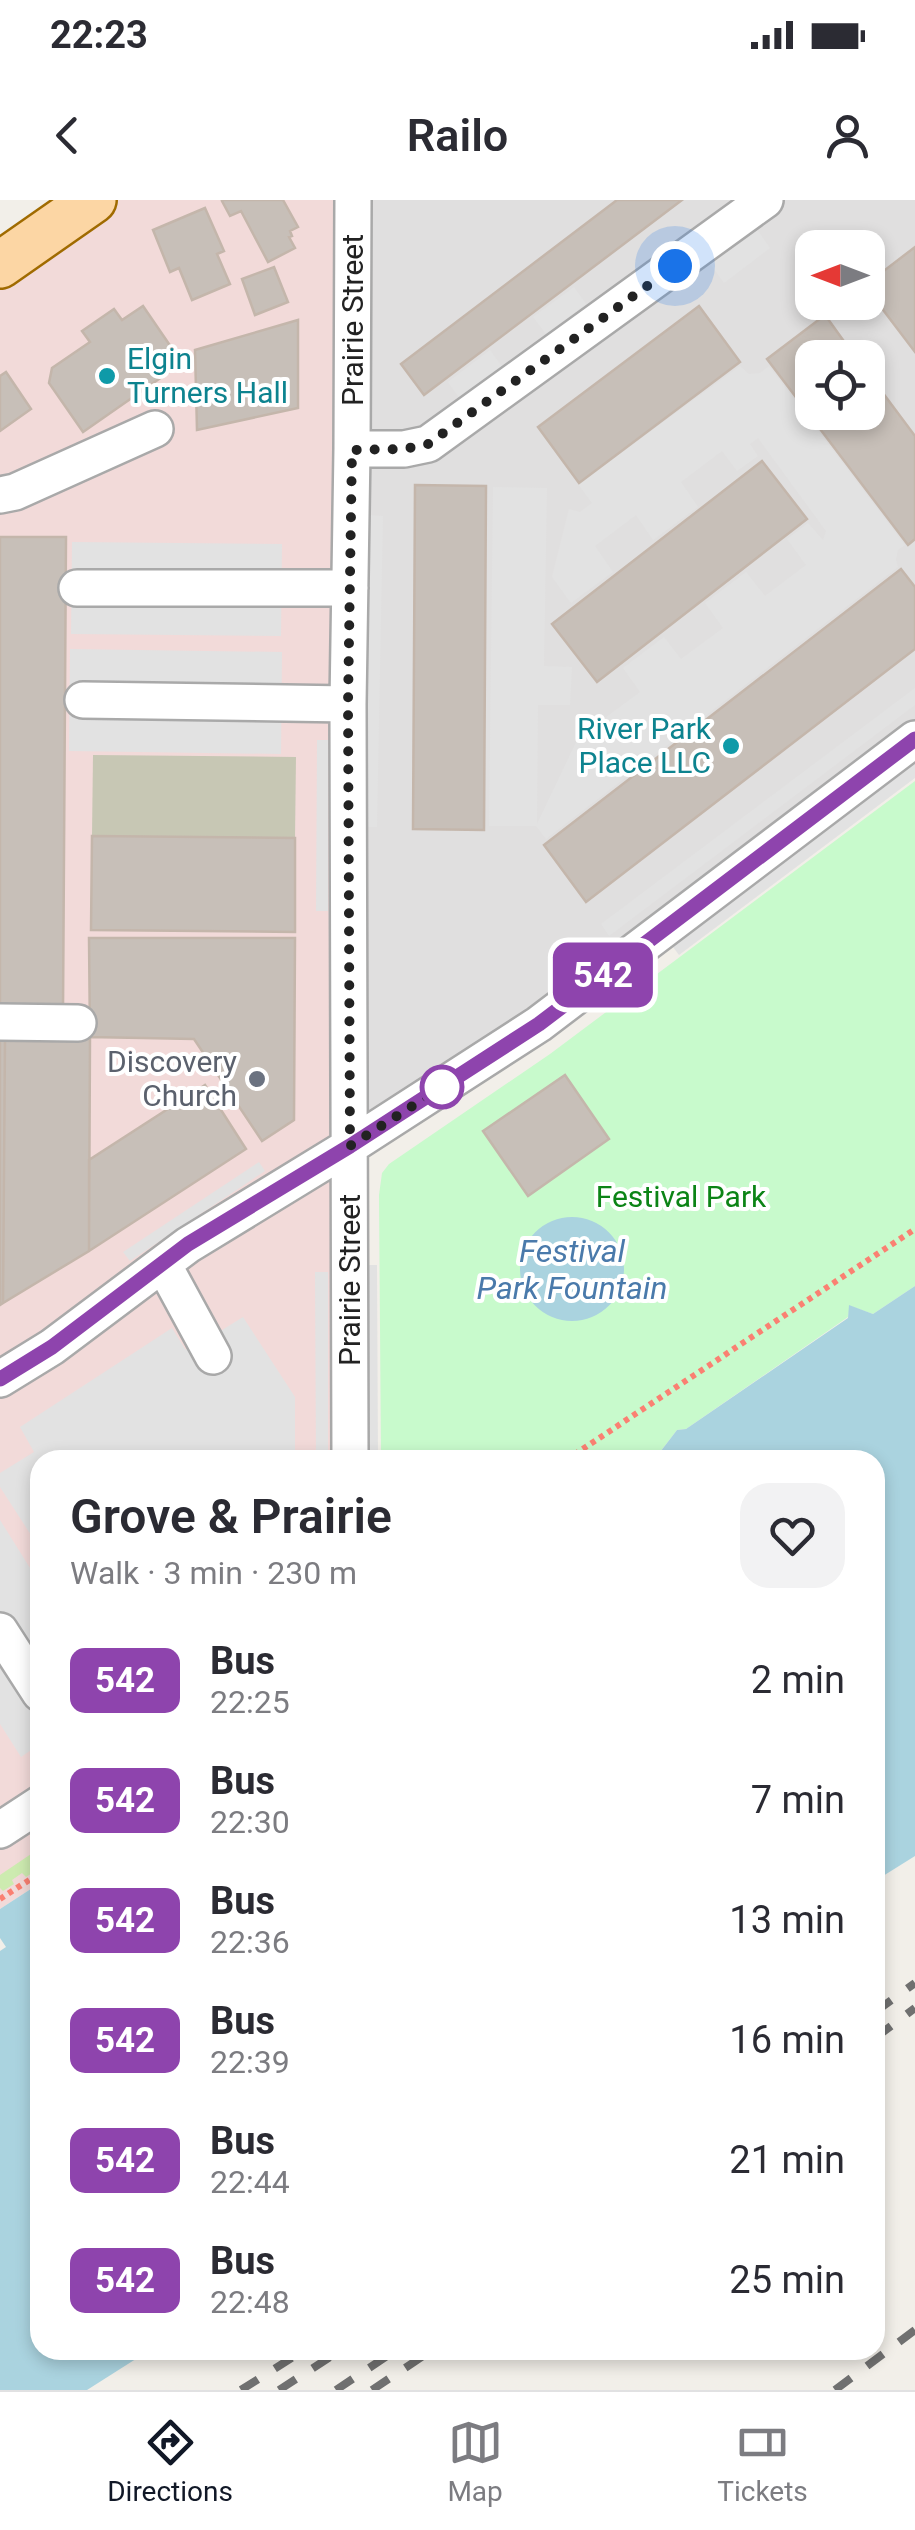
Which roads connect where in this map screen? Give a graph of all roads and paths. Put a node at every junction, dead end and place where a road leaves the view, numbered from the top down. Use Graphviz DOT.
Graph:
graph roads {
  1 [pos="93,200"];
  2 [pos="353,200"];
  3 [pos="766,200"];
  4 [pos="0,265"];
  5 [pos="155,429"];
  6 [pos="352,450"];
  7 [pos="0,495"];
  8 [pos="77,588"];
  9 [pos="350,588"];
  10 [pos="84,700"];
  11 [pos="348,704"];
  12 [pos="915,738"];
  13 [pos="0,1022"];
  14 [pos="78,1023"];
  15 [pos="350,1146"];
  16 [pos="915,1230"];
  17 [pos="163,1264"];
  18 [pos="213,1356"];
  19 [pos="0,1379"];
  20 [pos="350,1450"];
  21 [pos="581,1450"];
  22 [pos="0,1630"];
  23 [pos="30,1677"];
  24 [pos="30,1810"];
  25 [pos="0,1830"];
  26 [pos="30,1880"];
  27 [pos="0,1899"];
  1 -- 4 [label="main road"];
  2 -- 6 [label="street, Prairie Street"];
  3 -- 6 [label="street"];
  5 -- 7 [label="street"];
  6 -- 9 [label="street, Prairie Street"];
  8 -- 9 [label="street"];
  9 -- 11 [label="street, Prairie Street"];
  10 -- 11 [label="street"];
  11 -- 15 [label="street, Prairie Street"];
  12 -- 15 [label="street"];
  13 -- 14 [label="street"];
  15 -- 17 [label="street"];
  15 -- 20 [label="street, Prairie Street"];
  16 -- 21 [label="path"];
  17 -- 18 [label="street"];
  17 -- 19 [label="street"];
  22 -- 23 [label="street"];
  24 -- 25 [label="street"];
  26 -- 27 [label="path"];
}
